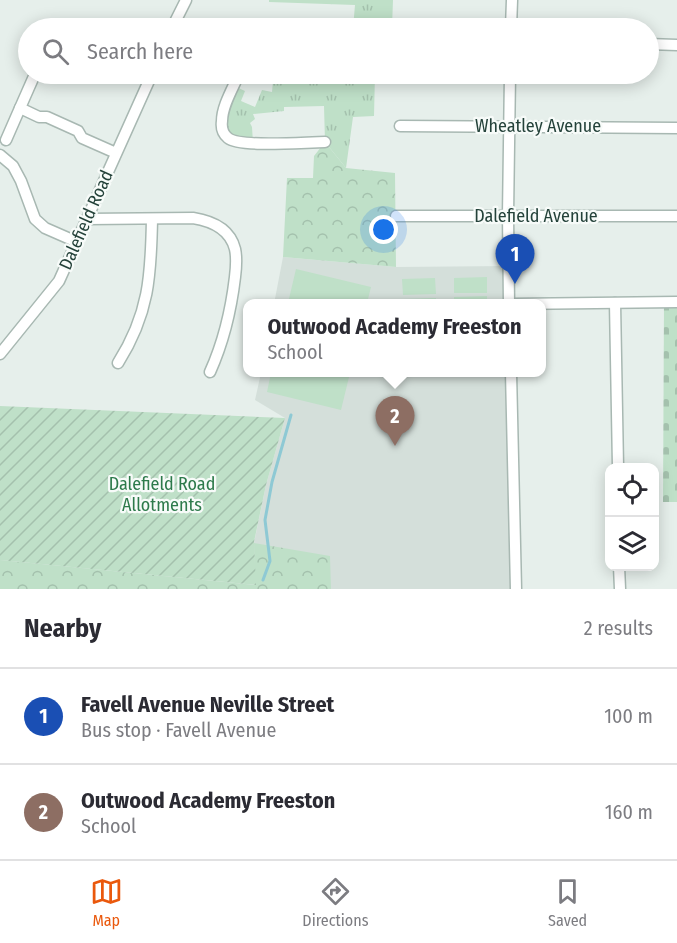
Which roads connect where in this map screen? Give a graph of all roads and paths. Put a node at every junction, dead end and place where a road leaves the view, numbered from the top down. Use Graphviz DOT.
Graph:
graph roads {
  1 [pos="186,0"];
  2 [pos="512,0"];
  3 [pos="177,18"];
  4 [pos="511,18"];
  5 [pos="659,44"];
  6 [pos="677,45"];
  7 [pos="31,84"];
  8 [pos="147,84"];
  9 [pos="235,84"];
  10 [pos="510,84"];
  11 [pos="20,108"];
  12 [pos="400,126"];
  13 [pos="509,127"];
  14 [pos="677,128"];
  15 [pos="6,140"];
  16 [pos="325,142"];
  17 [pos="116,153"];
  18 [pos="0,155"];
  19 [pos="508,215"];
  20 [pos="396,216"];
  21 [pos="677,216"];
  22 [pos="87,219"];
  23 [pos="152,219"];
  24 [pos="77,242"];
  25 [pos="511,299"];
  26 [pos="677,302"];
  27 [pos="546,303"];
  28 [pos="615,303"];
  29 [pos="0,354"];
  30 [pos="118,363"];
  31 [pos="210,372"];
  32 [pos="511,377"];
  33 [pos="618,463"];
  34 [pos="620,571"];
  35 [pos="516,589"];
  36 [pos="620,589"];
  1 -- 3 [label="street"];
  2 -- 4 [label="street"];
  5 -- 6 [label="street"];
  7 -- 11 [label="street"];
  8 -- 17 [label="street, Dalefield Road"];
  9 -- 16 [label="street"];
  10 -- 13 [label="street"];
  11 -- 15 [label="street"];
  11 -- 17 [label="street"];
  12 -- 13 [label="street, Wheatley Avenue"];
  13 -- 14 [label="street, Wheatley Avenue"];
  13 -- 19 [label="street"];
  17 -- 22 [label="street, Dalefield Road"];
  18 -- 24 [label="street"];
  19 -- 20 [label="street, Dalefield Avenue"];
  19 -- 21 [label="street, Dalefield Avenue"];
  19 -- 25 [label="street"];
  22 -- 23 [label="street"];
  22 -- 24 [label="street, Dalefield Road"];
  23 -- 30 [label="street"];
  23 -- 31 [label="street"];
  24 -- 29 [label="street, Dalefield Road"];
  26 -- 28 [label="street"];
  27 -- 28 [label="street"];
  28 -- 33 [label="street"];
  32 -- 35 [label="street"];
  34 -- 36 [label="street"];
}
